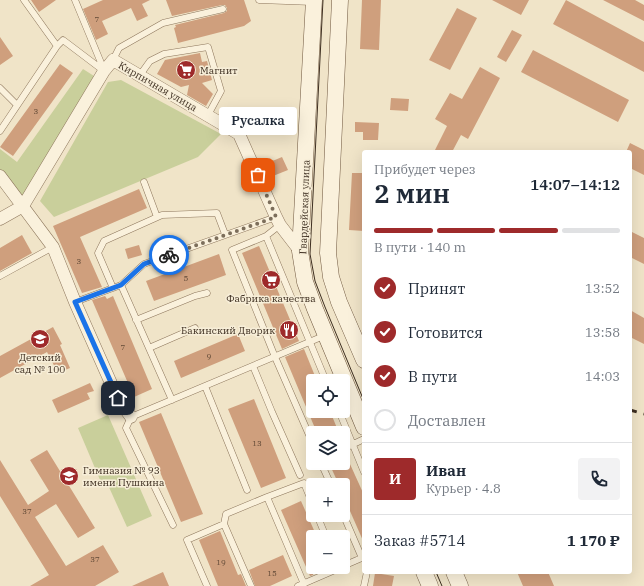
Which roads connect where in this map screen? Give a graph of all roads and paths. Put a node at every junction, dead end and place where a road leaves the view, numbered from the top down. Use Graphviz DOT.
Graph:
graph roads {
  1 [pos="24,0"];
  2 [pos="74,0"];
  3 [pos="259,0"];
  4 [pos="340,0"];
  5 [pos="307,1"];
  6 [pos="223,9"];
  7 [pos="57,46"];
  8 [pos="113,60"];
  9 [pos="104,71"];
  10 [pos="140,75"];
  11 [pos="0,88"];
  12 [pos="17,105"];
  13 [pos="208,115"];
  14 [pos="0,130"];
  15 [pos="0,176"];
  16 [pos="144,182"];
  17 [pos="23,206"];
  18 [pos="157,217"];
  19 [pos="0,219"];
  20 [pos="278,221"];
  21 [pos="225,234"];
  22 [pos="266,236"];
  23 [pos="53,247"];
  24 [pos="300,251"];
  25 [pos="0,276"];
  26 [pos="121,285"];
  27 [pos="114,288"];
  28 [pos="207,293"];
  29 [pos="75,302"];
  30 [pos="136,320"];
  31 [pos="195,328"];
  32 [pos="326,336"];
  33 [pos="310,342"];
  34 [pos="149,348"];
  35 [pos="362,355"];
  36 [pos="275,357"];
  37 [pos="253,366"];
  38 [pos="323,374"];
  39 [pos="205,386"];
  40 [pos="172,400"];
  41 [pos="131,417"];
  42 [pos="342,418"];
  43 [pos="362,422"];
  44 [pos="306,428"];
  45 [pos="362,440"];
  46 [pos="353,444"];
  47 [pos="350,446"];
  48 [pos="362,467"];
  49 [pos="300,475"];
  50 [pos="306,488"];
  51 [pos="248,490"];
  52 [pos="267,496"];
  53 [pos="347,522"];
  54 [pos="224,524"];
  55 [pos="173,525"];
  56 [pos="362,556"];
  57 [pos="362,558"];
  58 [pos="350,563"];
  59 [pos="325,574"];
  60 [pos="367,574"];
  61 [pos="425,574"];
  62 [pos="455,574"];
  63 [pos="301,585"];
  64 [pos="207,586"];
  65 [pos="251,586"];
  66 [pos="364,586"];
  67 [pos="430,586"];
  68 [pos="460,586"];
  1 -- 7 [label="lane"];
  2 -- 9 [label="lane"];
  3 -- 5 [label="lane"];
  4 -- 35 [label="main road"];
  5 -- 24 [label="main road, Гвардейская улица"];
  6 -- 8 [label="lane"];
  7 -- 9 [label="lane"];
  7 -- 12 [label="lane"];
  8 -- 9 [label="street, Кирпичная улица"];
  8 -- 10 [label="street, Кирпичная улица"];
  9 -- 17 [label="street, Кирпичная улица"];
  10 -- 13 [label="street, Кирпичная улица"];
  10 -- 13 [label="lane"];
  11 -- 12 [label="lane"];
  12 -- 14 [label="lane"];
  13 -- 20 [label="street, Кирпичная улица"];
  15 -- 17 [label="street"];
  16 -- 18 [label="lane"];
  17 -- 19 [label="street, Кирпичная улица"];
  17 -- 23 [label="street"];
  18 -- 21 [label="lane"];
  18 -- 27 [label="lane"];
  20 -- 21 [label="lane"];
  20 -- 22 [label="lane"];
  20 -- 24 [label="street, Кирпичная улица"];
  21 -- 26 [label="lane"];
  22 -- 33 [label="lane"];
  22 -- 36 [label="lane"];
  23 -- 25 [label="lane"];
  23 -- 29 [label="street"];
  24 -- 32 [label="main road, Гвардейская улица"];
  26 -- 27 [label="lane"];
  26 -- 30 [label="lane"];
  27 -- 29 [label="lane"];
  28 -- 30 [label="lane"];
  29 -- 41 [label="street"];
  30 -- 34 [label="lane"];
  31 -- 34 [label="lane"];
  32 -- 33 [label="lane"];
  32 -- 43 [label="main road, Гвардейская улица"];
  33 -- 36 [label="lane"];
  33 -- 38 [label="lane"];
  34 -- 40 [label="lane"];
  36 -- 37 [label="lane"];
  36 -- 44 [label="lane"];
  37 -- 39 [label="lane"];
  37 -- 49 [label="lane"];
  39 -- 40 [label="lane"];
  39 -- 51 [label="lane"];
  40 -- 41 [label="lane"];
  41 -- 55 [label="lane"];
  42 -- 46 [label="lane"];
  45 -- 46 [label="lane"];
  46 -- 47 [label="lane"];
  46 -- 48 [label="lane"];
  50 -- 52 [label="lane"];
  52 -- 54 [label="lane"];
  52 -- 63 [label="lane"];
  53 -- 56 [label="lane"];
  54 -- 64 [label="lane"];
  54 -- 65 [label="lane"];
  57 -- 58 [label="lane"];
  59 -- 63 [label="lane"];
  60 -- 66 [label="lane"];
  61 -- 67 [label="main road"];
  62 -- 68 [label="main road"];
}
